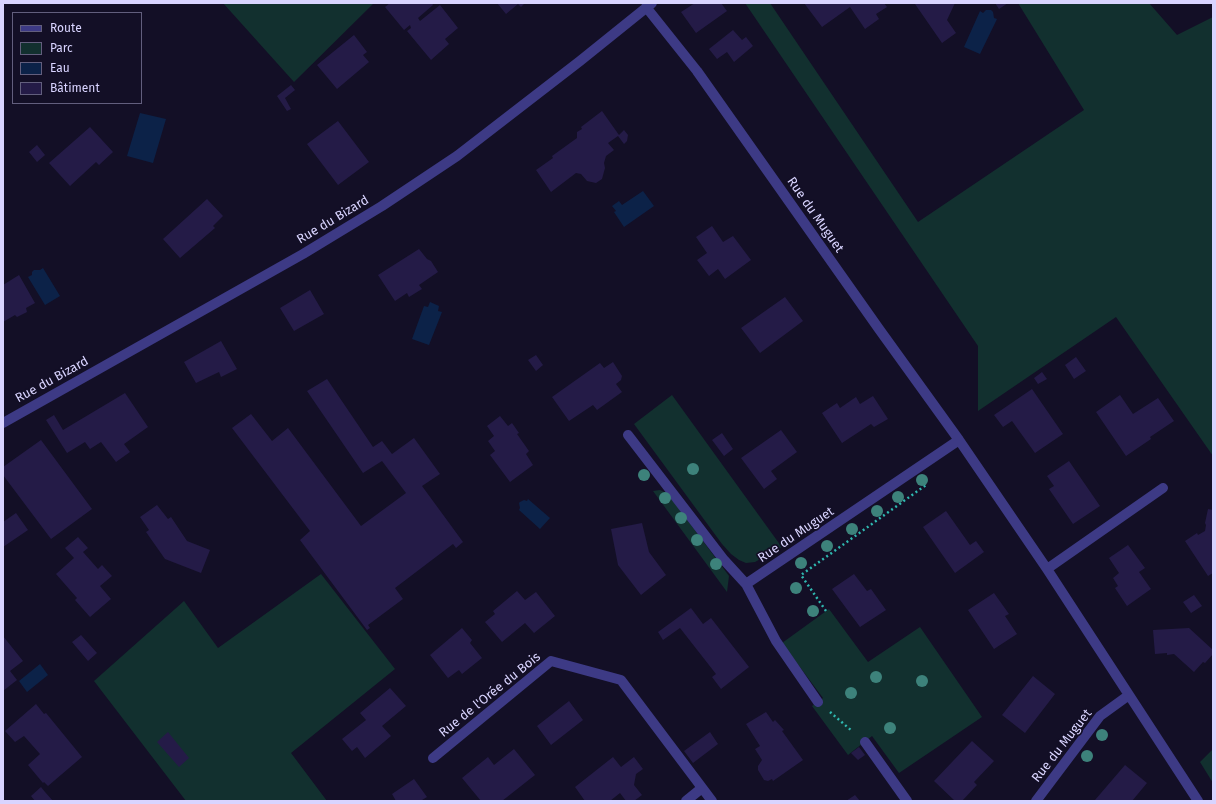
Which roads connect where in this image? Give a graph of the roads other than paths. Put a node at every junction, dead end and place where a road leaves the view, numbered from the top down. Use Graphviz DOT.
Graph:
graph roads {
  1 [pos="649,5"];
  2 [pos="3,423"];
  3 [pos="628,435"];
  4 [pos="959,440"];
  5 [pos="1163,488"];
  6 [pos="1047,569"];
  7 [pos="746,584"];
  8 [pos="1129,695"];
  9 [pos="818,702"];
  10 [pos="865,742"];
  11 [pos="433,758"];
  12 [pos="702,788"];
  13 [pos="686,801"];
  14 [pos="712,801"];
  15 [pos="907,801"];
  16 [pos="1036,801"];
  17 [pos="1198,801"];
  1 -- 2 [label="street, Rue du Bizard"];
  1 -- 4 [label="street, Rue du Muguet"];
  3 -- 7 [label="street"];
  4 -- 6 [label="street, Rue du Muguet"];
  4 -- 7 [label="street, Rue du Muguet"];
  5 -- 6 [label="street"];
  6 -- 8 [label="street, Rue du Muguet"];
  7 -- 9 [label="street"];
  8 -- 16 [label="street, Rue du Muguet"];
  8 -- 17 [label="street, Rue du Muguet"];
  10 -- 15 [label="street"];
  11 -- 12 [label="street, Rue de l'Orée du Bois"];
  12 -- 13 [label="street"];
  12 -- 14 [label="street, Rue de l'Orée du Bois"];
}
